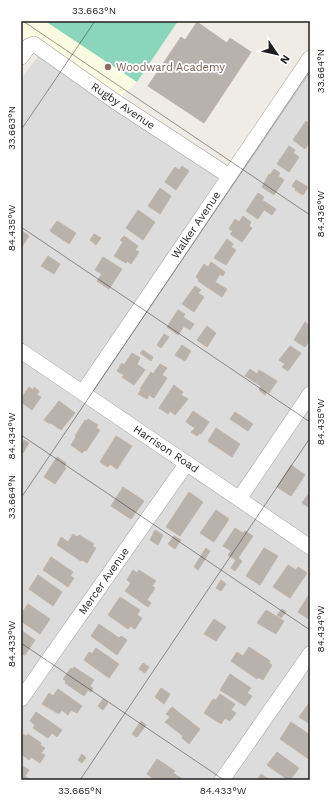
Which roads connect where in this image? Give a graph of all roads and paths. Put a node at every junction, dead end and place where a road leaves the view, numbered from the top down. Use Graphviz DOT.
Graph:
graph roads {
  1 [pos="21,57"];
  2 [pos="310,58"];
  3 [pos="229,176"];
  4 [pos="21,351"];
  5 [pos="82,392"];
  6 [pos="310,394"];
  7 [pos="187,463"];
  8 [pos="239,499"];
  9 [pos="310,547"];
  10 [pos="310,654"];
  11 [pos="21,699"];
  12 [pos="222,780"];
  1 -- 3 [label="street, Rugby Avenue"];
  2 -- 3 [label="street, Walker Avenue"];
  3 -- 5 [label="street, Walker Avenue"];
  4 -- 5 [label="street, Harrison Road"];
  5 -- 7 [label="street, Harrison Road"];
  6 -- 8 [label="street"];
  7 -- 8 [label="street, Harrison Road"];
  7 -- 11 [label="street, Mercer Avenue"];
  8 -- 9 [label="street, Harrison Road"];
  10 -- 12 [label="street"];
}
